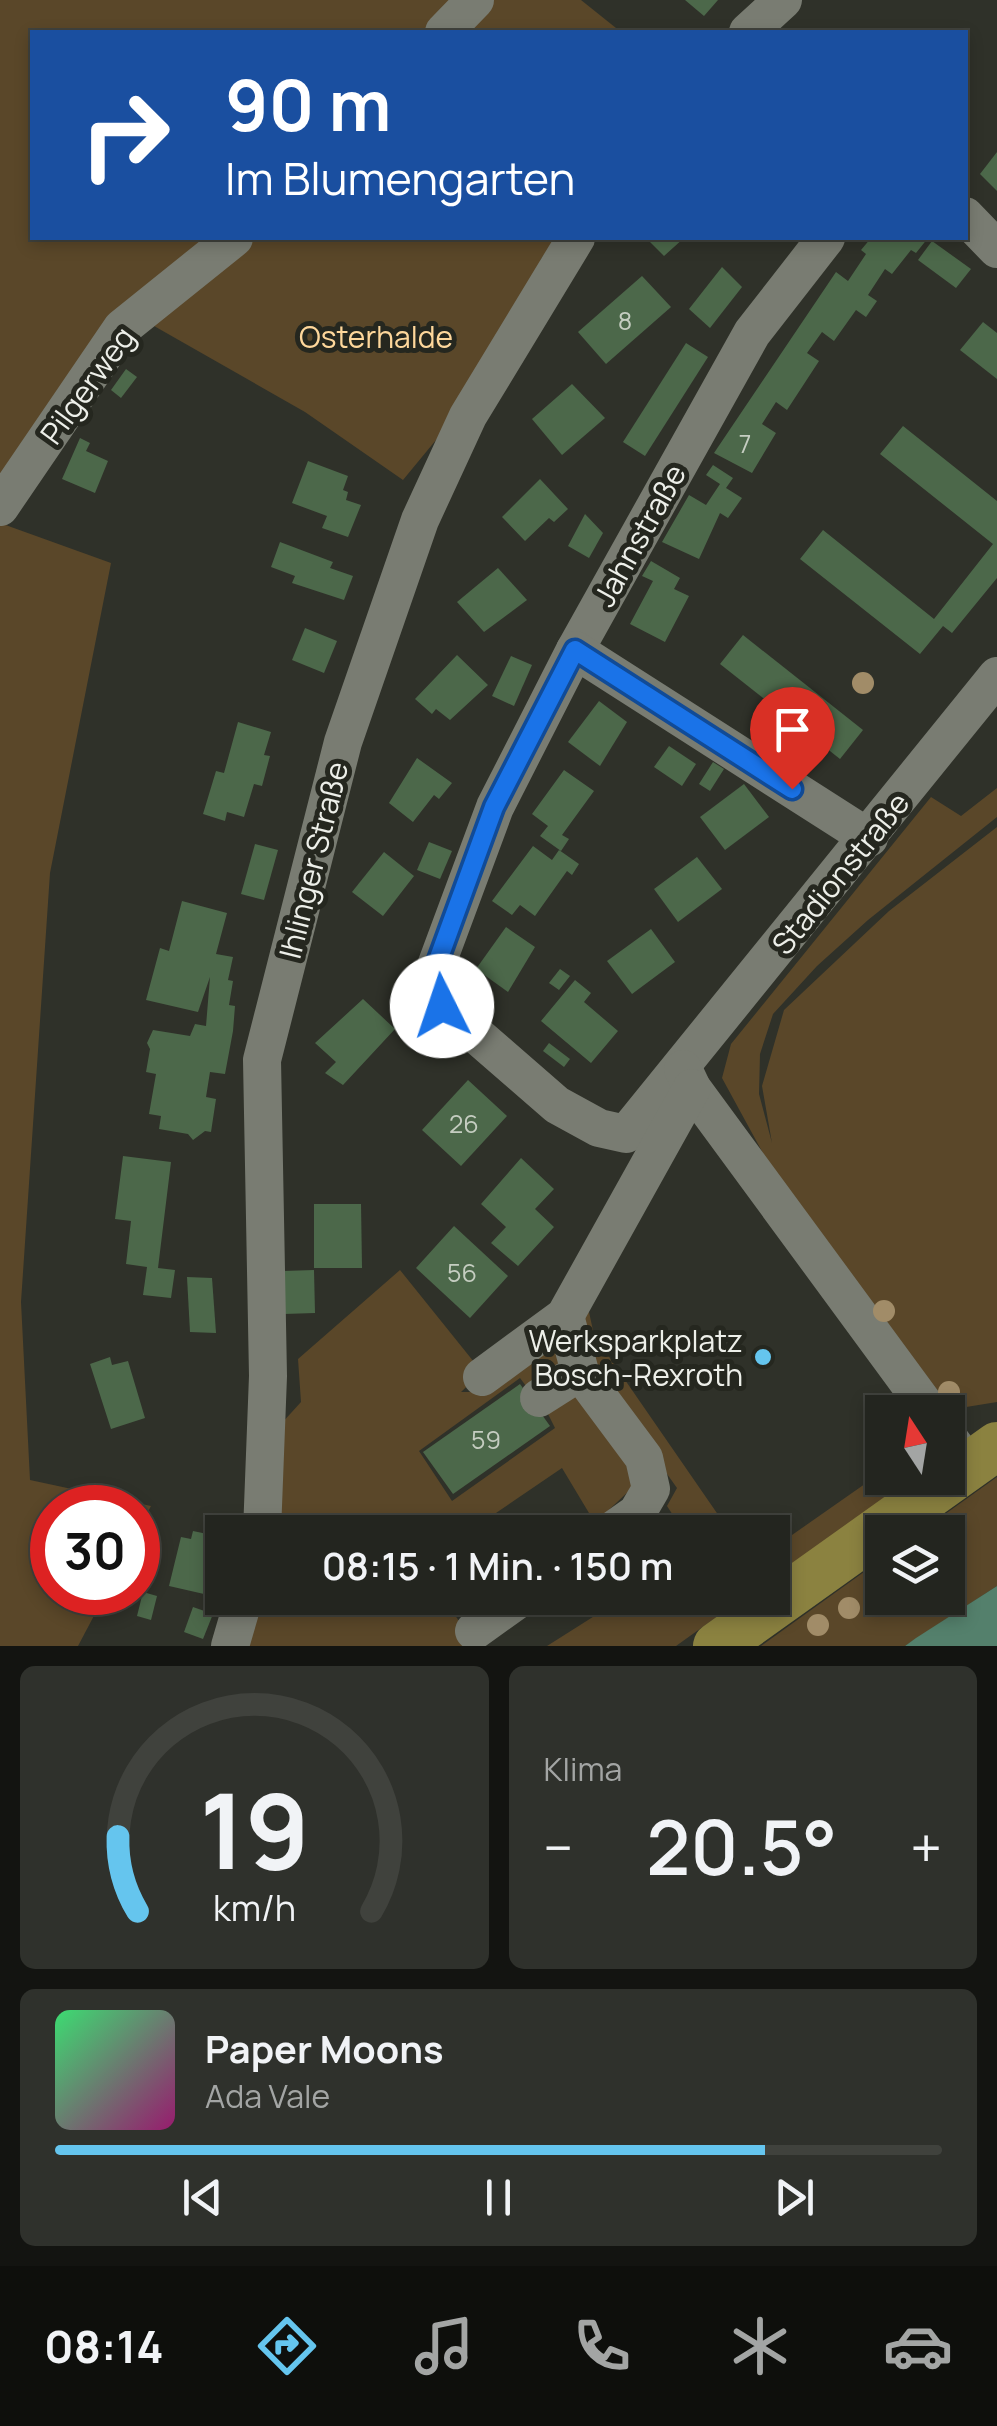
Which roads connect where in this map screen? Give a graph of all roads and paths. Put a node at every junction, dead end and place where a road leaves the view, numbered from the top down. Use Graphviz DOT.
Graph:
graph roads {
  1 [pos="475,0"];
  2 [pos="783,0"];
  3 [pos="446,30"];
  4 [pos="750,30"];
  5 [pos="968,219"];
  6 [pos="232,240"];
  7 [pos="575,240"];
  8 [pos="824,240"];
  9 [pos="997,249"];
  10 [pos="0,507"];
  11 [pos="575,650"];
  12 [pos="997,676"];
  13 [pos="869,838"];
  14 [pos="687,1078"];
  15 [pos="565,1316"];
  16 [pos="580,1372"];
  17 [pos="482,1377"];
  18 [pos="918,1395"];
  19 [pos="539,1398"];
  20 [pos="971,1450"];
  21 [pos="263,1515"];
  22 [pos="634,1515"];
  23 [pos="239,1615"];
  24 [pos="496,1615"];
  25 [pos="474,1631"];
  26 [pos="230,1646"];
  27 [pos="717,1646"];
  1 -- 3 [label="street"];
  2 -- 4 [label="street"];
  5 -- 9 [label="street"];
  6 -- 10 [label="street, Pilgerweg"];
  7 -- 21 [label="street, Ihlinger Straße"];
  8 -- 11 [label="street, Jahnstraße"];
  11 -- 13 [label="street"];
  11 -- 14 [label="street, Jahnstraße"];
  12 -- 13 [label="street, Stadionstraße"];
  13 -- 14 [label="street, Stadionstraße"];
  14 -- 15 [label="street"];
  14 -- 18 [label="street"];
  15 -- 16 [label="street"];
  15 -- 17 [label="street"];
  16 -- 19 [label="street"];
  16 -- 22 [label="street"];
  20 -- 27 [label="main road"];
  23 -- 26 [label="street"];
  24 -- 25 [label="street"];
}
